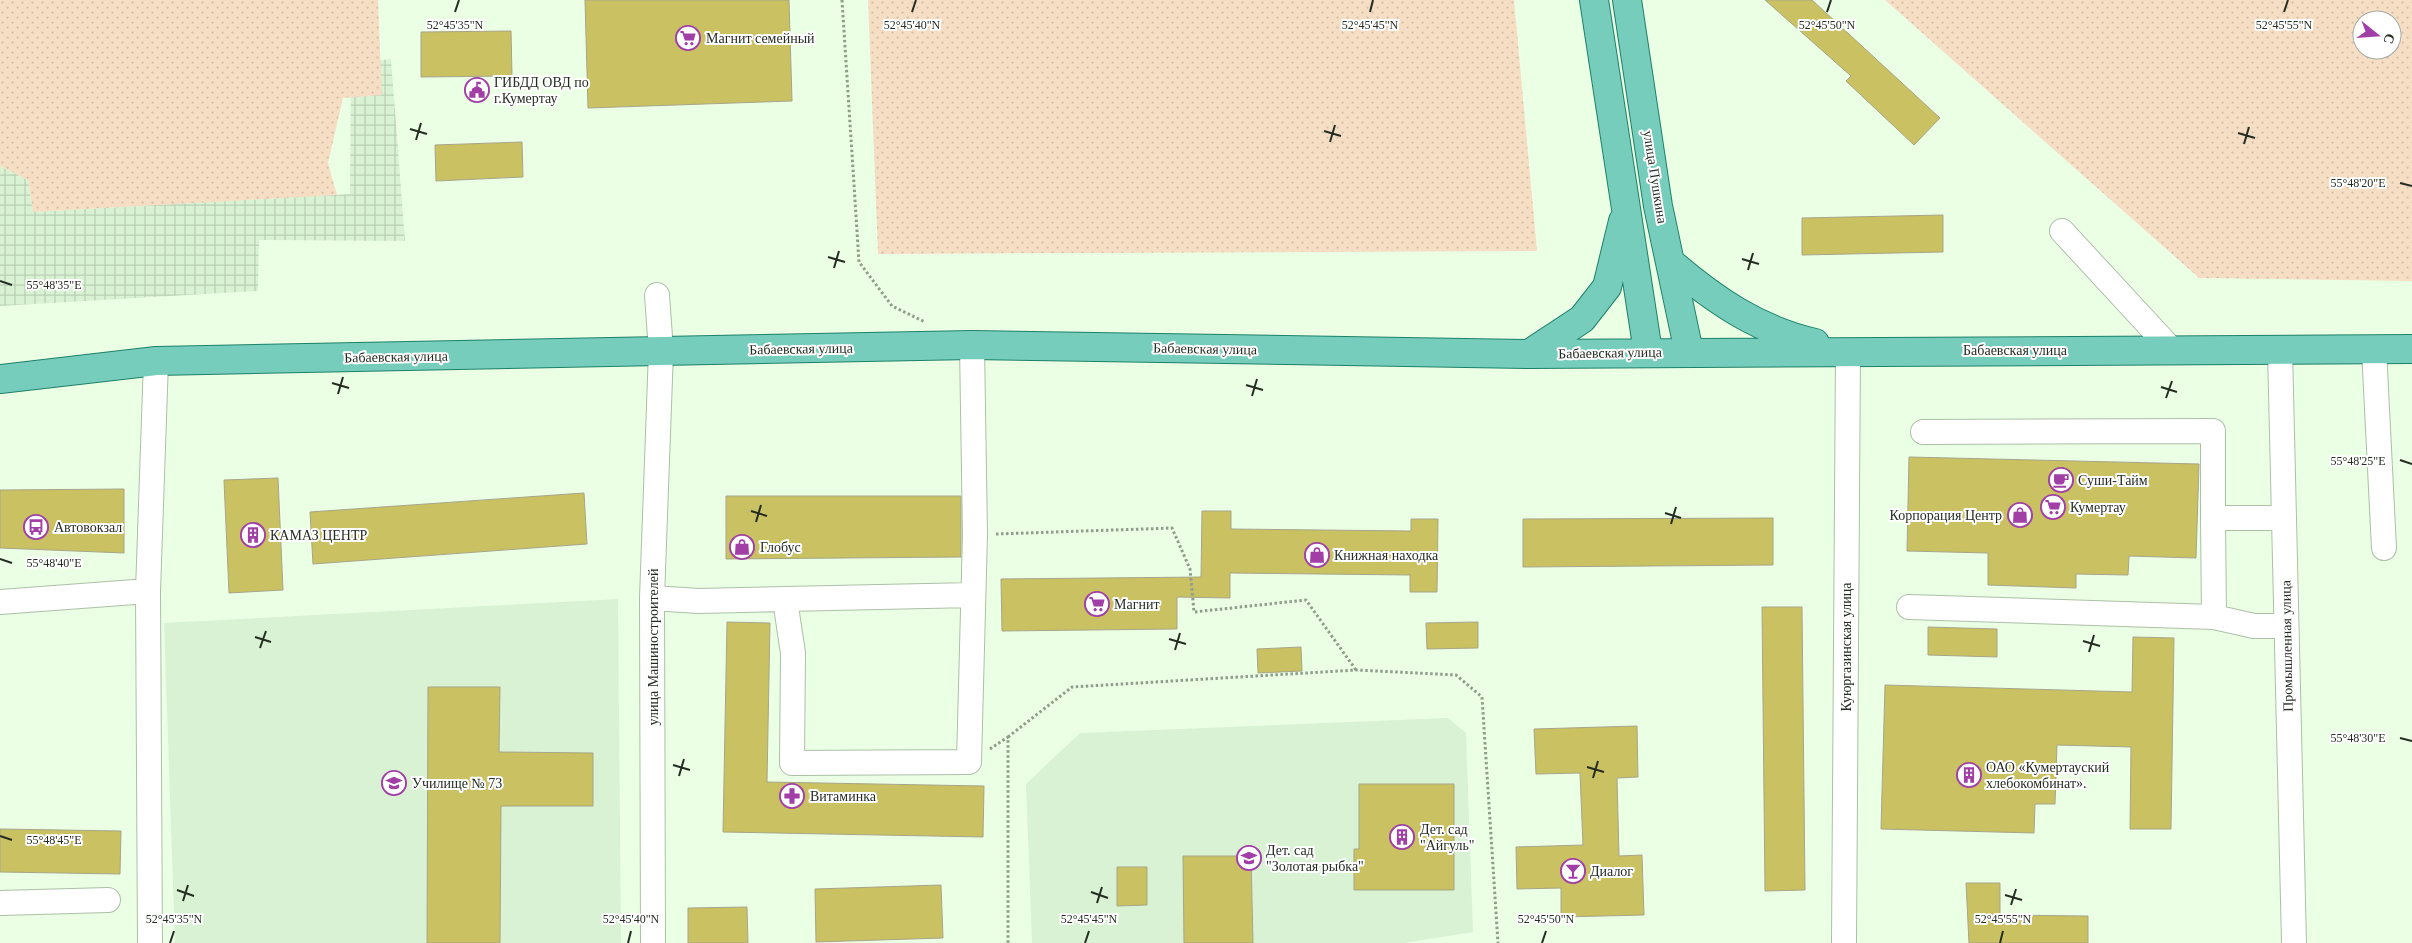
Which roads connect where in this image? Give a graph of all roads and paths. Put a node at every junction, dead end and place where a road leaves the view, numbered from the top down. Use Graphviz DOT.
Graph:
graph roads {
  1 [pos="842,0"];
  2 [pos="1594,0"];
  3 [pos="1627,0"];
  4 [pos="1626,209"];
  5 [pos="2062,231"];
  6 [pos="1670,262"];
  7 [pos="657,295"];
  8 [pos="928,324"];
  9 [pos="972,346"];
  10 [pos="2412,348"];
  11 [pos="2280,349"];
  12 [pos="2374,349"];
  13 [pos="2171,350"];
  14 [pos="1848,351"];
  15 [pos="660,352"];
  16 [pos="1648,352"];
  17 [pos="1689,352"];
  18 [pos="1529,354"];
  19 [pos="156,361"];
  20 [pos="0,379"];
  21 [pos="1923,432"];
  22 [pos="2213,518"];
  23 [pos="2284,518"];
  24 [pos="975,534"];
  25 [pos="2384,548"];
  26 [pos="148,591"];
  27 [pos="973,595"];
  28 [pos="652,598"];
  29 [pos="785,600"];
  30 [pos="0,602"];
  31 [pos="1909,607"];
  32 [pos="2214,617"];
  33 [pos="2286,626"];
  34 [pos="1356,670"];
  35 [pos="1008,737"];
  36 [pos="969,762"];
  37 [pos="108,900"];
  38 [pos="0,903"];
  39 [pos="150,943"];
  40 [pos="653,943"];
  41 [pos="1008,943"];
  42 [pos="1498,943"];
  43 [pos="1844,943"];
  44 [pos="2294,943"];
  1 -- 8 [label="path"];
  2 -- 4 [label="main road"];
  3 -- 6 [label="main road, улица Пушкина"];
  4 -- 16 [label="main road"];
  4 -- 18 [label="main road"];
  5 -- 13 [label="street"];
  6 -- 14 [label="main road"];
  6 -- 17 [label="main road, улица Пушкина"];
  7 -- 15 [label="street, улица Машиностроителей"];
  9 -- 15 [label="main road, Бабаевская улица"];
  9 -- 18 [label="main road, Бабаевская улица"];
  9 -- 24 [label="street"];
  10 -- 12 [label="main road, Бабаевская улица"];
  11 -- 12 [label="main road, Бабаевская улица"];
  11 -- 13 [label="main road, Бабаевская улица"];
  11 -- 23 [label="street, Промышленная улица"];
  12 -- 25 [label="street"];
  13 -- 14 [label="main road, Бабаевская улица"];
  14 -- 17 [label="main road, Бабаевская улица"];
  14 -- 43 [label="street, Куюргазинская улица"];
  15 -- 19 [label="main road, Бабаевская улица"];
  15 -- 28 [label="street, улица Машиностроителей"];
  16 -- 17 [label="main road, Бабаевская улица"];
  16 -- 18 [label="main road, Бабаевская улица"];
  19 -- 20 [label="main road, Бабаевская улица"];
  19 -- 26 [label="street"];
  21 -- 22 [label="street"];
  22 -- 23 [label="street"];
  22 -- 32 [label="street"];
  23 -- 33 [label="street, Промышленная улица"];
  24 -- 27 [label="street"];
  24 -- 34 [label="path"];
  26 -- 30 [label="street"];
  26 -- 39 [label="street"];
  27 -- 29 [label="street"];
  27 -- 36 [label="street"];
  28 -- 29 [label="street"];
  28 -- 40 [label="street, улица Машиностроителей"];
  29 -- 36 [label="street"];
  31 -- 32 [label="street"];
  32 -- 33 [label="street"];
  33 -- 44 [label="street, Промышленная улица"];
  34 -- 35 [label="path"];
  34 -- 42 [label="path"];
  35 -- 36 [label="path"];
  35 -- 41 [label="path"];
  37 -- 38 [label="street"];
}
